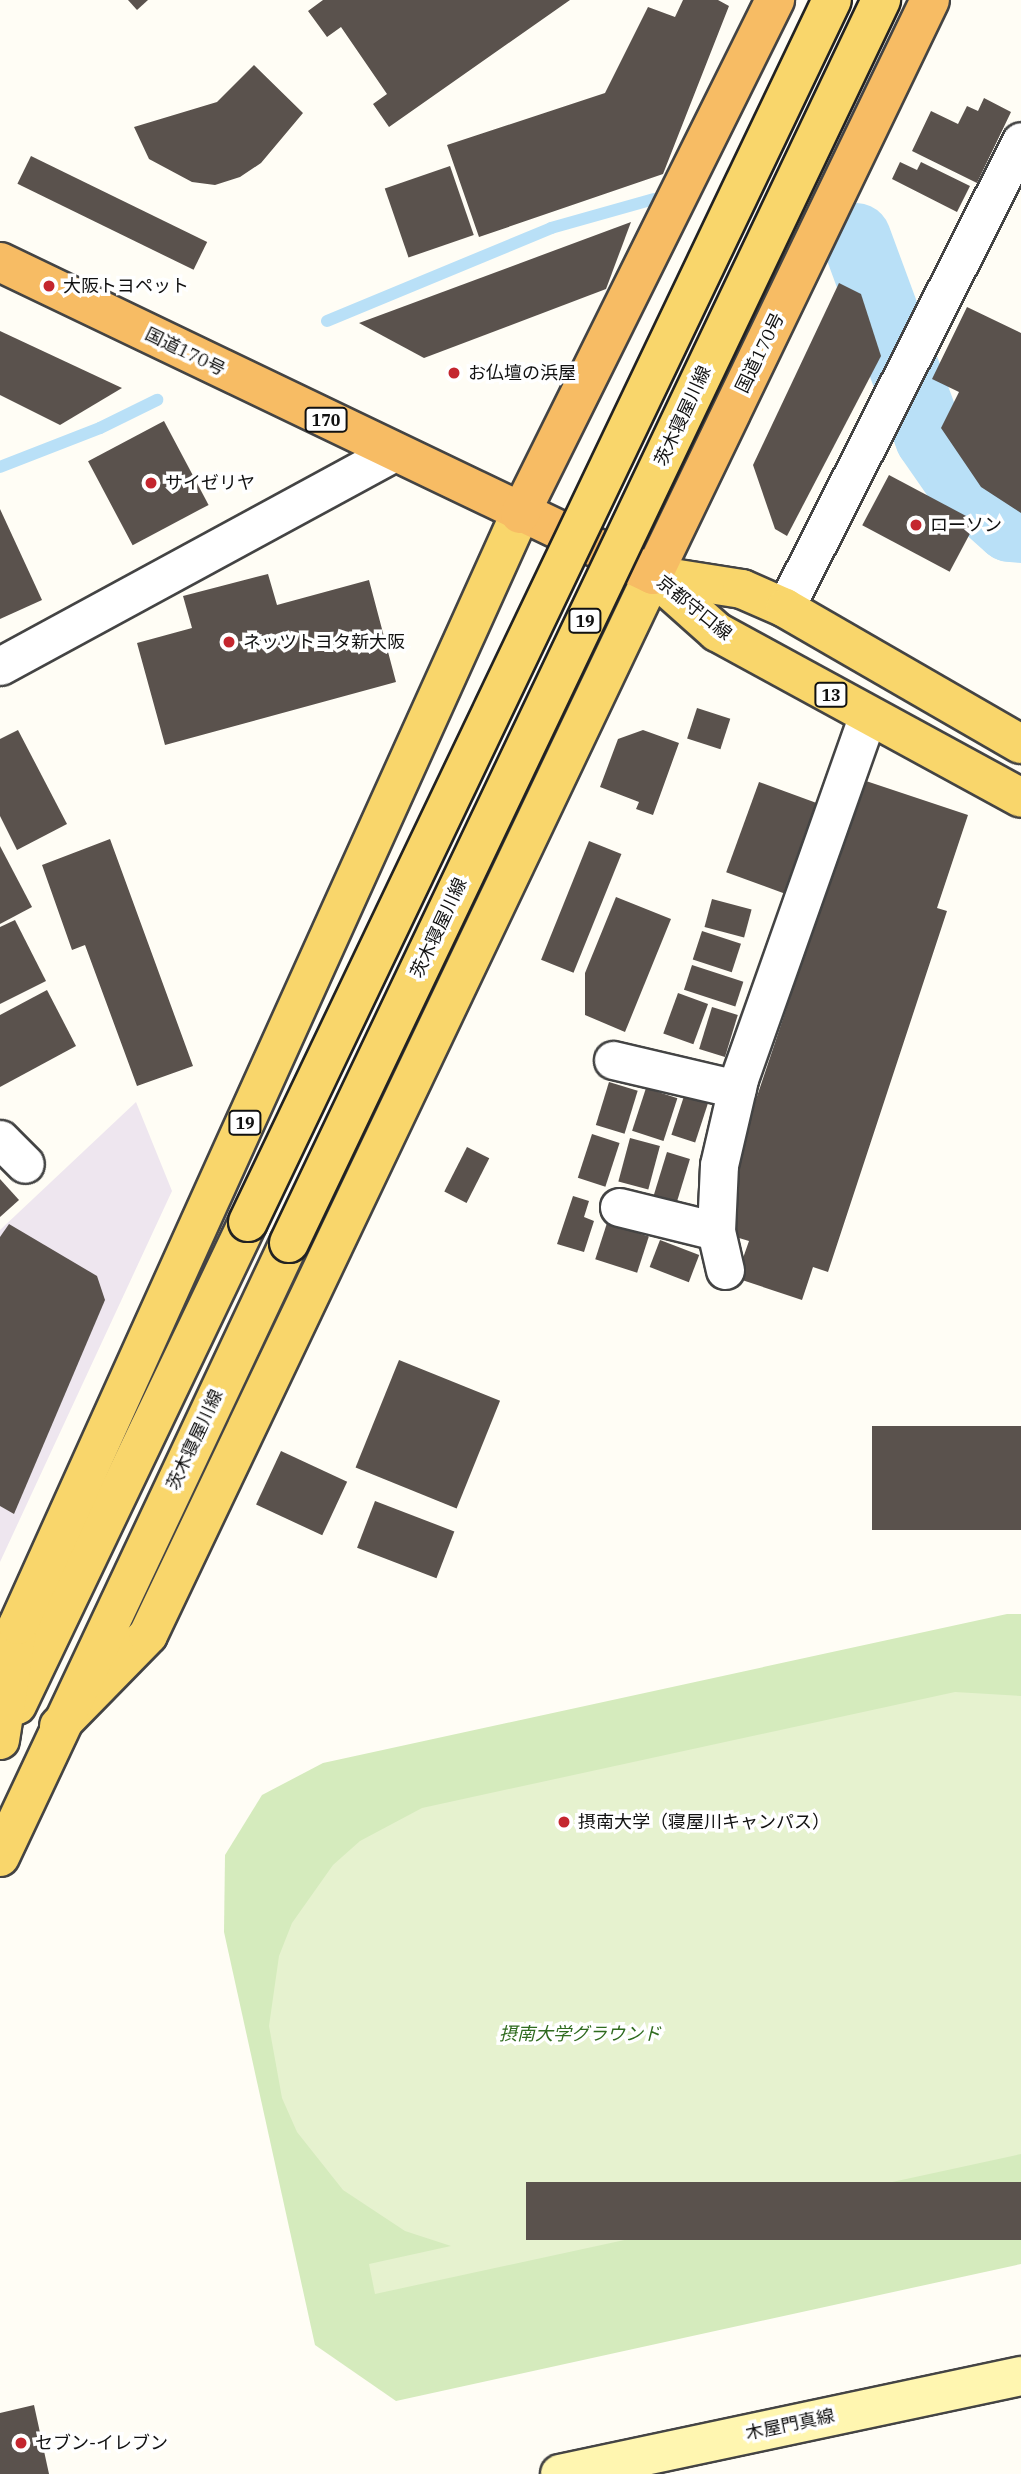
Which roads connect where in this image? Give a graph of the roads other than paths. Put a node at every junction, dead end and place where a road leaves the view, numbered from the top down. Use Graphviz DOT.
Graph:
graph roads {
  1 [pos="775,0"];
  2 [pos="832,0"];
  3 [pos="881,0"];
  4 [pos="930,0"];
  5 [pos="1021,141"];
  6 [pos="0,262"];
  7 [pos="393,453"];
  8 [pos="520,514"];
  9 [pos="653,575"];
  10 [pos="785,608"];
  11 [pos="0,666"];
  12 [pos="868,715"];
  13 [pos="1021,744"];
  14 [pos="1021,798"];
  15 [pos="613,1060"];
  16 [pos="737,1089"];
  17 [pos="619,1207"];
  18 [pos="716,1231"];
  19 [pos="724,1270"];
  20 [pos="59,1726"];
  21 [pos="0,1741"];
  22 [pos="0,1857"];
  23 [pos="1021,2376"];
  24 [pos="560,2474"];
  1 -- 8 [label="highway"];
  2 -- 21 [label="main road, 19, bridge"];
  3 -- 20 [label="main road, 茨木寝屋川線 / 19, bridge"];
  4 -- 9 [label="highway, 国道170号"];
  5 -- 10 [label="street"];
  6 -- 7 [label="highway, 国道170号 / 170"];
  7 -- 8 [label="highway, 国道170号 / 170"];
  7 -- 11 [label="street"];
  8 -- 9 [label="highway, 国道170号 / 170"];
  8 -- 21 [label="main road, 19"];
  9 -- 10 [label="main road, 京都守口線"];
  9 -- 12 [label="main road, 京都守口線 / 13"];
  9 -- 20 [label="main road, 19"];
  10 -- 13 [label="main road, 京都守口線"];
  12 -- 14 [label="main road, 京都守口線 / 13"];
  12 -- 16 [label="street"];
  15 -- 16 [label="street"];
  16 -- 18 [label="street"];
  17 -- 18 [label="street"];
  18 -- 19 [label="street"];
  20 -- 22 [label="main road, 茨木寝屋川線 / 19"];
  23 -- 24 [label="main road, 木屋門真線"];
}
